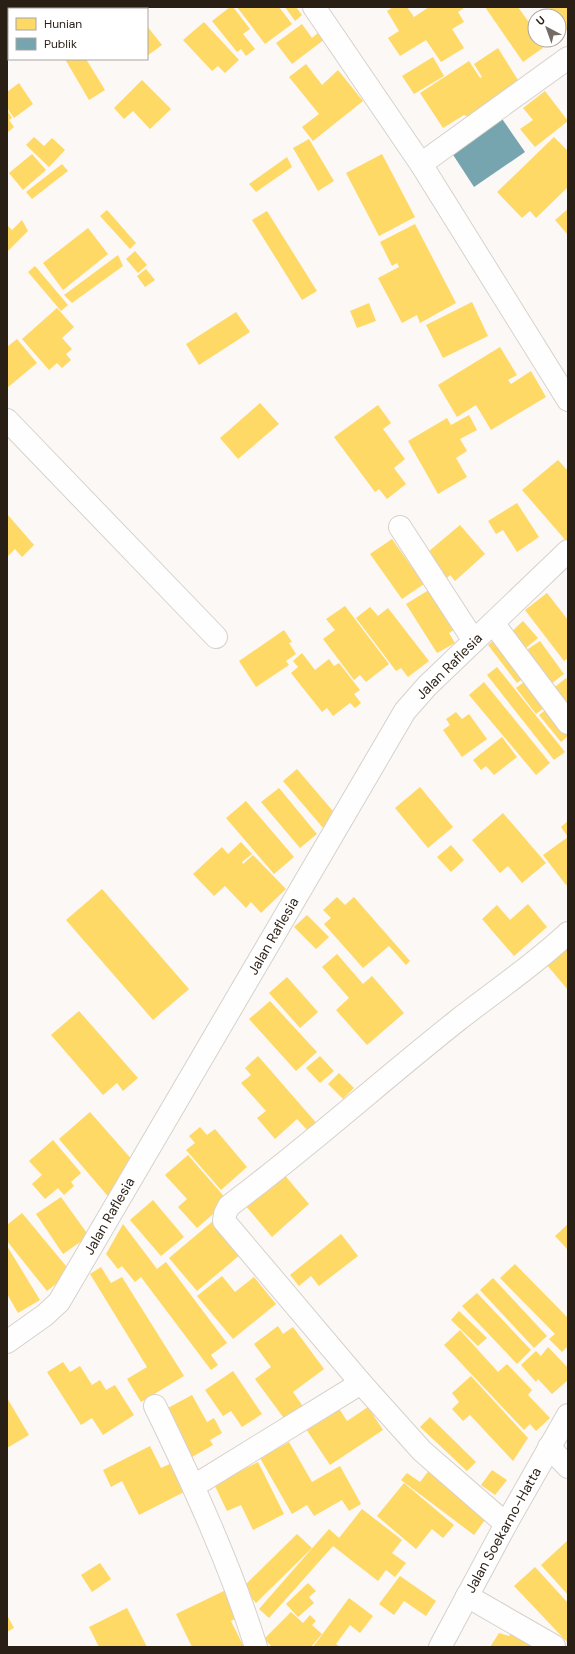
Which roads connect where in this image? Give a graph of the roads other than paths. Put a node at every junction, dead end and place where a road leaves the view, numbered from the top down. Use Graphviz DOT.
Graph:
graph roads {
  1 [pos="314,7"];
  2 [pos="568,58"];
  3 [pos="420,164"];
  4 [pos="568,400"];
  5 [pos="10,429"];
  6 [pos="400,527"];
  7 [pos="568,551"];
  8 [pos="493,623"];
  9 [pos="216,637"];
  10 [pos="474,641"];
  11 [pos="568,723"];
  12 [pos="568,933"];
  13 [pos="7,1342"];
  14 [pos="360,1383"];
  15 [pos="155,1406"];
  16 [pos="568,1415"];
  17 [pos="549,1447"];
  18 [pos="568,1467"];
  19 [pos="194,1486"];
  20 [pos="506,1524"];
  21 [pos="467,1596"];
  22 [pos="554,1646"];
  23 [pos="256,1647"];
  24 [pos="440,1647"];
  1 -- 3 [label="street"];
  2 -- 3 [label="street"];
  3 -- 4 [label="street"];
  5 -- 9 [label="street"];
  6 -- 10 [label="street"];
  7 -- 8 [label="street, Jalan Raflesia"];
  8 -- 10 [label="street, Jalan Raflesia"];
  8 -- 11 [label="street"];
  10 -- 13 [label="street, Jalan Raflesia"];
  12 -- 14 [label="street"];
  14 -- 19 [label="street"];
  14 -- 20 [label="street"];
  15 -- 19 [label="street"];
  16 -- 17 [label="street, Jalan Soekarno-Hatta"];
  17 -- 18 [label="street"];
  17 -- 20 [label="street, Jalan Soekarno-Hatta"];
  19 -- 23 [label="street"];
  20 -- 21 [label="street, Jalan Soekarno-Hatta"];
  21 -- 22 [label="street"];
  21 -- 24 [label="street, Jalan Soekarno-Hatta"];
}
